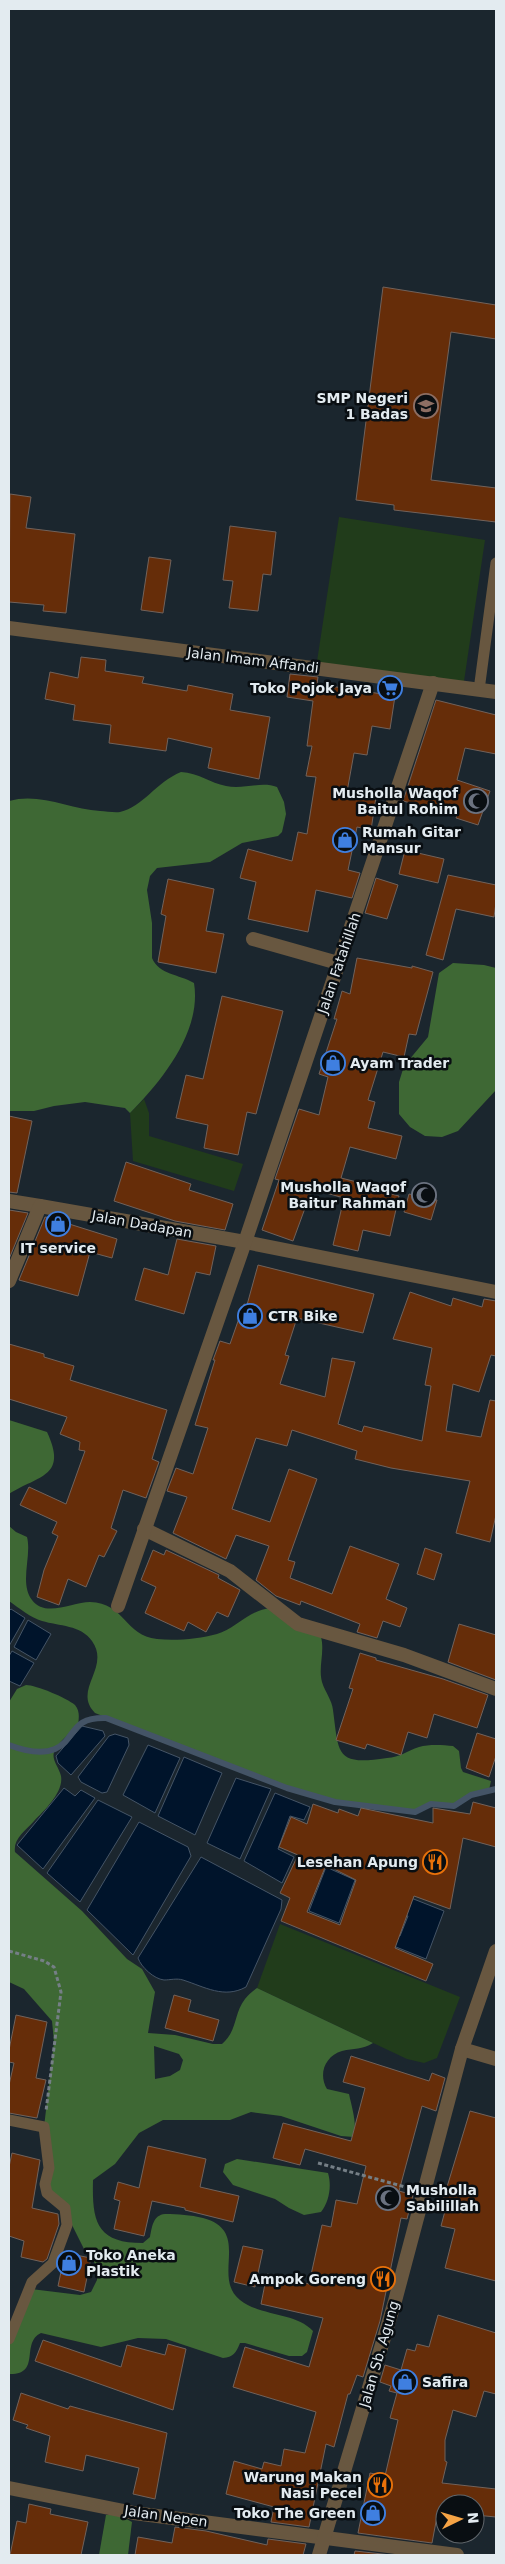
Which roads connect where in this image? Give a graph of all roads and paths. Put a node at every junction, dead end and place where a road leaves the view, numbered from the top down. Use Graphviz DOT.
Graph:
graph roads {
  1 [pos="496,563"];
  2 [pos="9,628"];
  3 [pos="433,684"];
  4 [pos="479,690"];
  5 [pos="496,692"];
  6 [pos="253,939"];
  7 [pos="338,963"];
  8 [pos="9,1201"];
  9 [pos="40,1206"];
  10 [pos="245,1242"];
  11 [pos="9,1281"];
  12 [pos="496,1292"];
  13 [pos="144,1529"];
  14 [pos="118,1606"];
  15 [pos="496,1689"];
  16 [pos="496,1950"];
  17 [pos="9,1951"];
  18 [pos="462,2049"];
  19 [pos="496,2059"];
  20 [pos="9,2120"];
  21 [pos="44,2127"];
  22 [pos="318,2163"];
  23 [pos="424,2193"];
  24 [pos="9,2339"];
  25 [pos="9,2488"];
  26 [pos="324,2539"];
  27 [pos="319,2555"];
  28 [pos="458,2555"];
  1 -- 4 [label="lane"];
  2 -- 3 [label="street, Jalan Imam Affandi"];
  3 -- 4 [label="street, Jalan Imam Affandi"];
  3 -- 7 [label="street, Jalan Fatahillah"];
  4 -- 5 [label="street, Jalan Imam Affandi"];
  6 -- 7 [label="street"];
  7 -- 10 [label="street, Jalan Fatahillah"];
  8 -- 9 [label="street, Jalan Dadapan"];
  9 -- 10 [label="street, Jalan Dadapan"];
  9 -- 11 [label="street"];
  10 -- 12 [label="street, Jalan Dadapan"];
  10 -- 13 [label="street, Jalan Fatahillah"];
  13 -- 14 [label="street, Jalan Fatahillah"];
  13 -- 15 [label="street"];
  16 -- 18 [label="street, Jalan Sb. Agung"];
  17 -- 21 [label="path"];
  18 -- 19 [label="street"];
  18 -- 23 [label="street, Jalan Sb. Agung"];
  20 -- 21 [label="lane"];
  21 -- 24 [label="lane"];
  22 -- 23 [label="path"];
  23 -- 26 [label="street, Jalan Sb. Agung"];
  25 -- 26 [label="street, Jalan Nepen"];
  26 -- 27 [label="street, Jalan Sb. Agung"];
  26 -- 28 [label="street, Jalan Nepen"];
}
